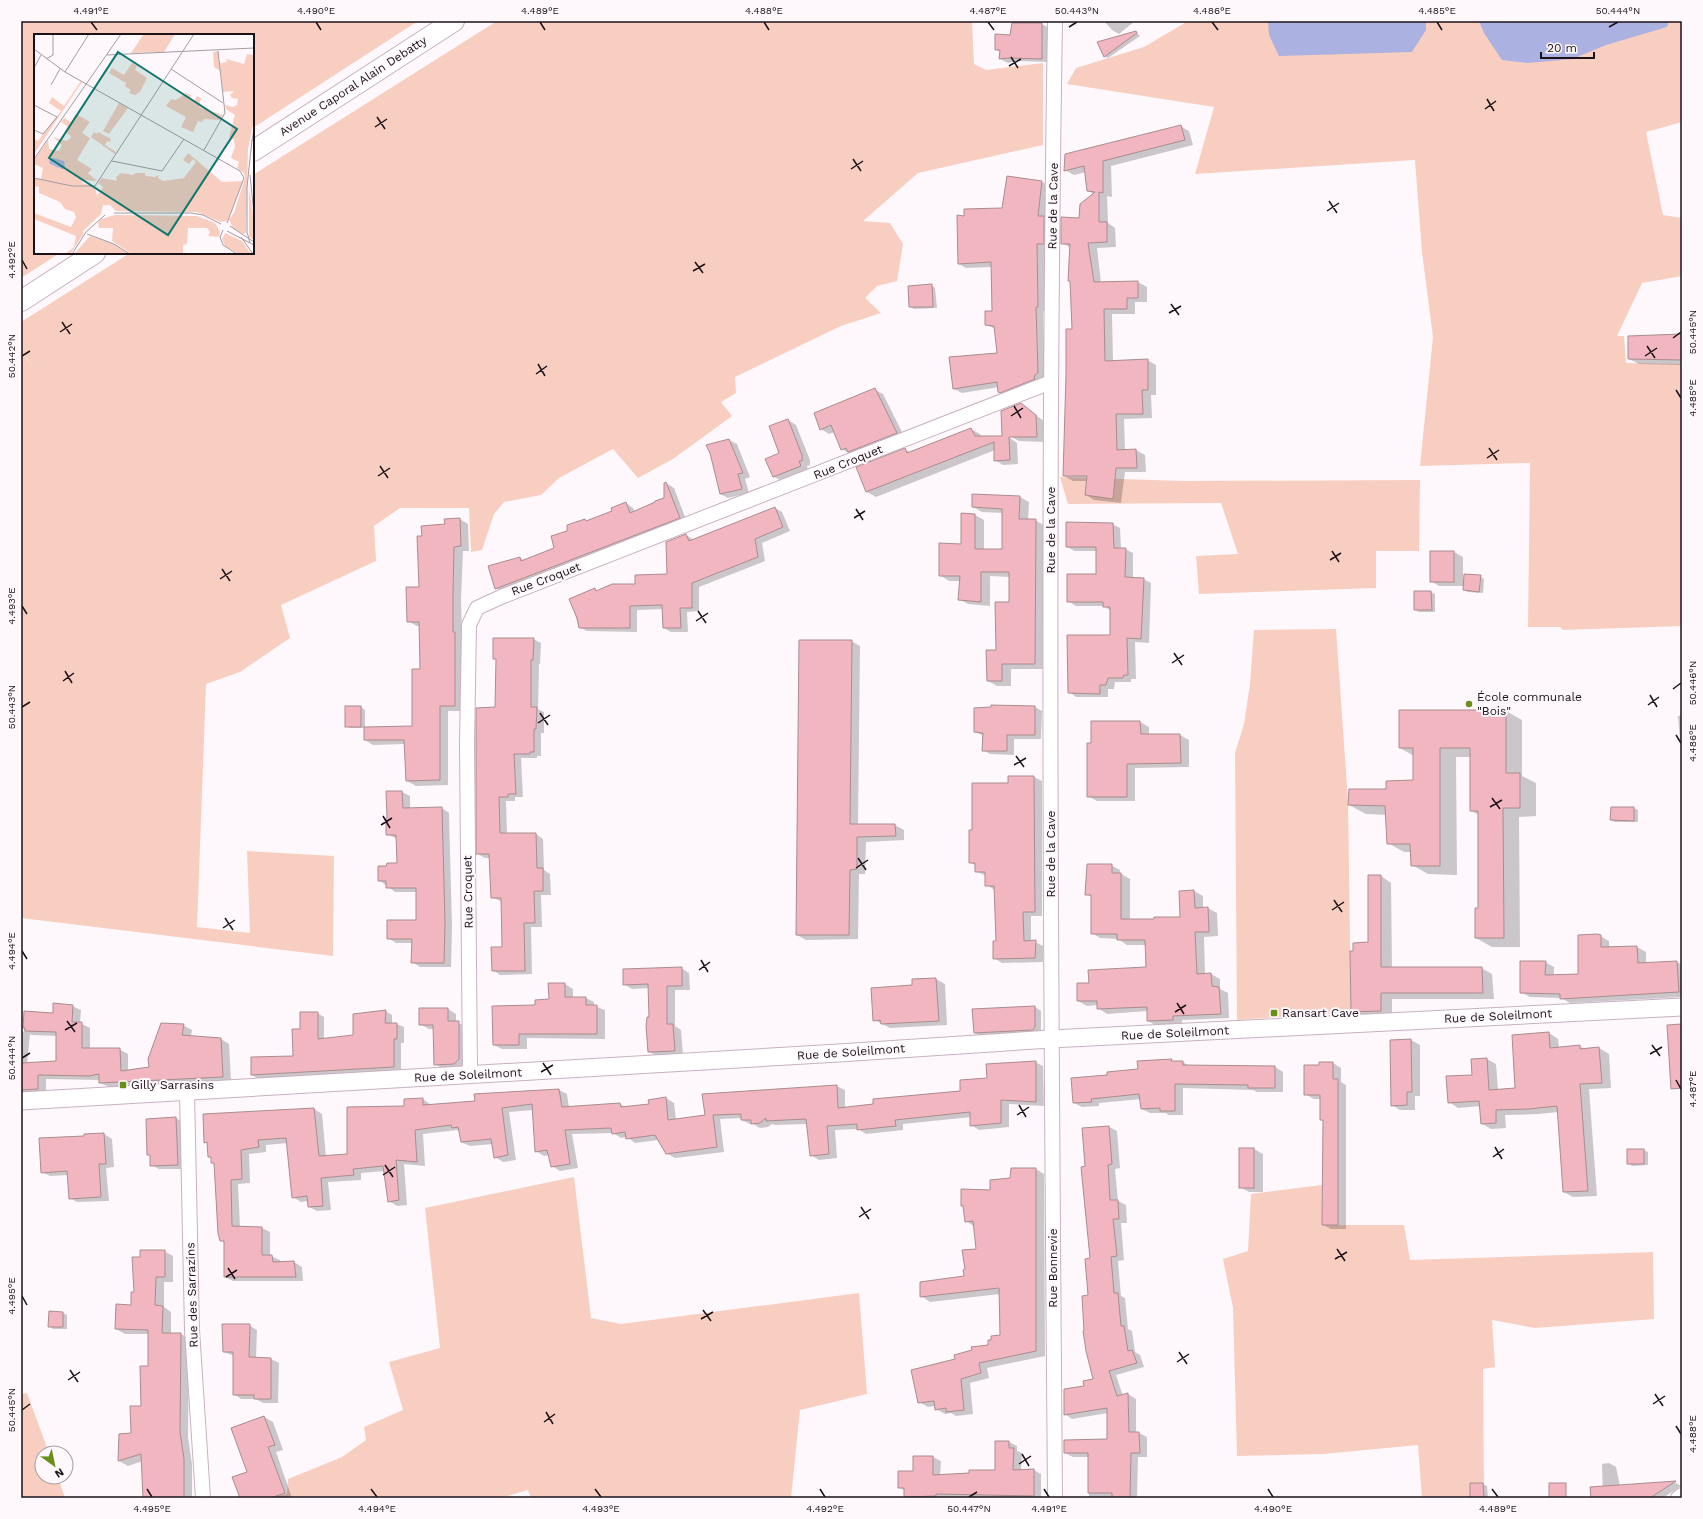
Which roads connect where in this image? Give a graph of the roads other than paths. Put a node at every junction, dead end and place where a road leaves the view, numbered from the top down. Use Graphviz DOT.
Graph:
graph roads {
  1 [pos="454,21"];
  2 [pos="1055,21"];
  3 [pos="254,150"];
  4 [pos="93,254"];
  5 [pos="21,301"];
  6 [pos="1051,382"];
  7 [pos="1682,1007"];
  8 [pos="1051,1039"];
  9 [pos="470,1074"];
  10 [pos="187,1092"];
  11 [pos="21,1101"];
  12 [pos="1682,1495"];
  13 [pos="203,1498"];
  14 [pos="1055,1498"];
  15 [pos="1678,1498"];
  1 -- 3 [label="main road, Avenue Caporal Alain Debatty"];
  2 -- 6 [label="street, Rue de la Cave"];
  4 -- 5 [label="main road"];
  6 -- 8 [label="street, Rue de la Cave"];
  6 -- 9 [label="street, Rue Croquet"];
  7 -- 8 [label="street, Rue de Soleilmont"];
  8 -- 9 [label="street, Rue de Soleilmont"];
  8 -- 14 [label="street, Rue Bonnevie"];
  9 -- 10 [label="street, Rue de Soleilmont"];
  10 -- 11 [label="street, Rue de Soleilmont"];
  10 -- 13 [label="street, Rue des Sarrazins"];
  12 -- 15 [label="street"];
}
